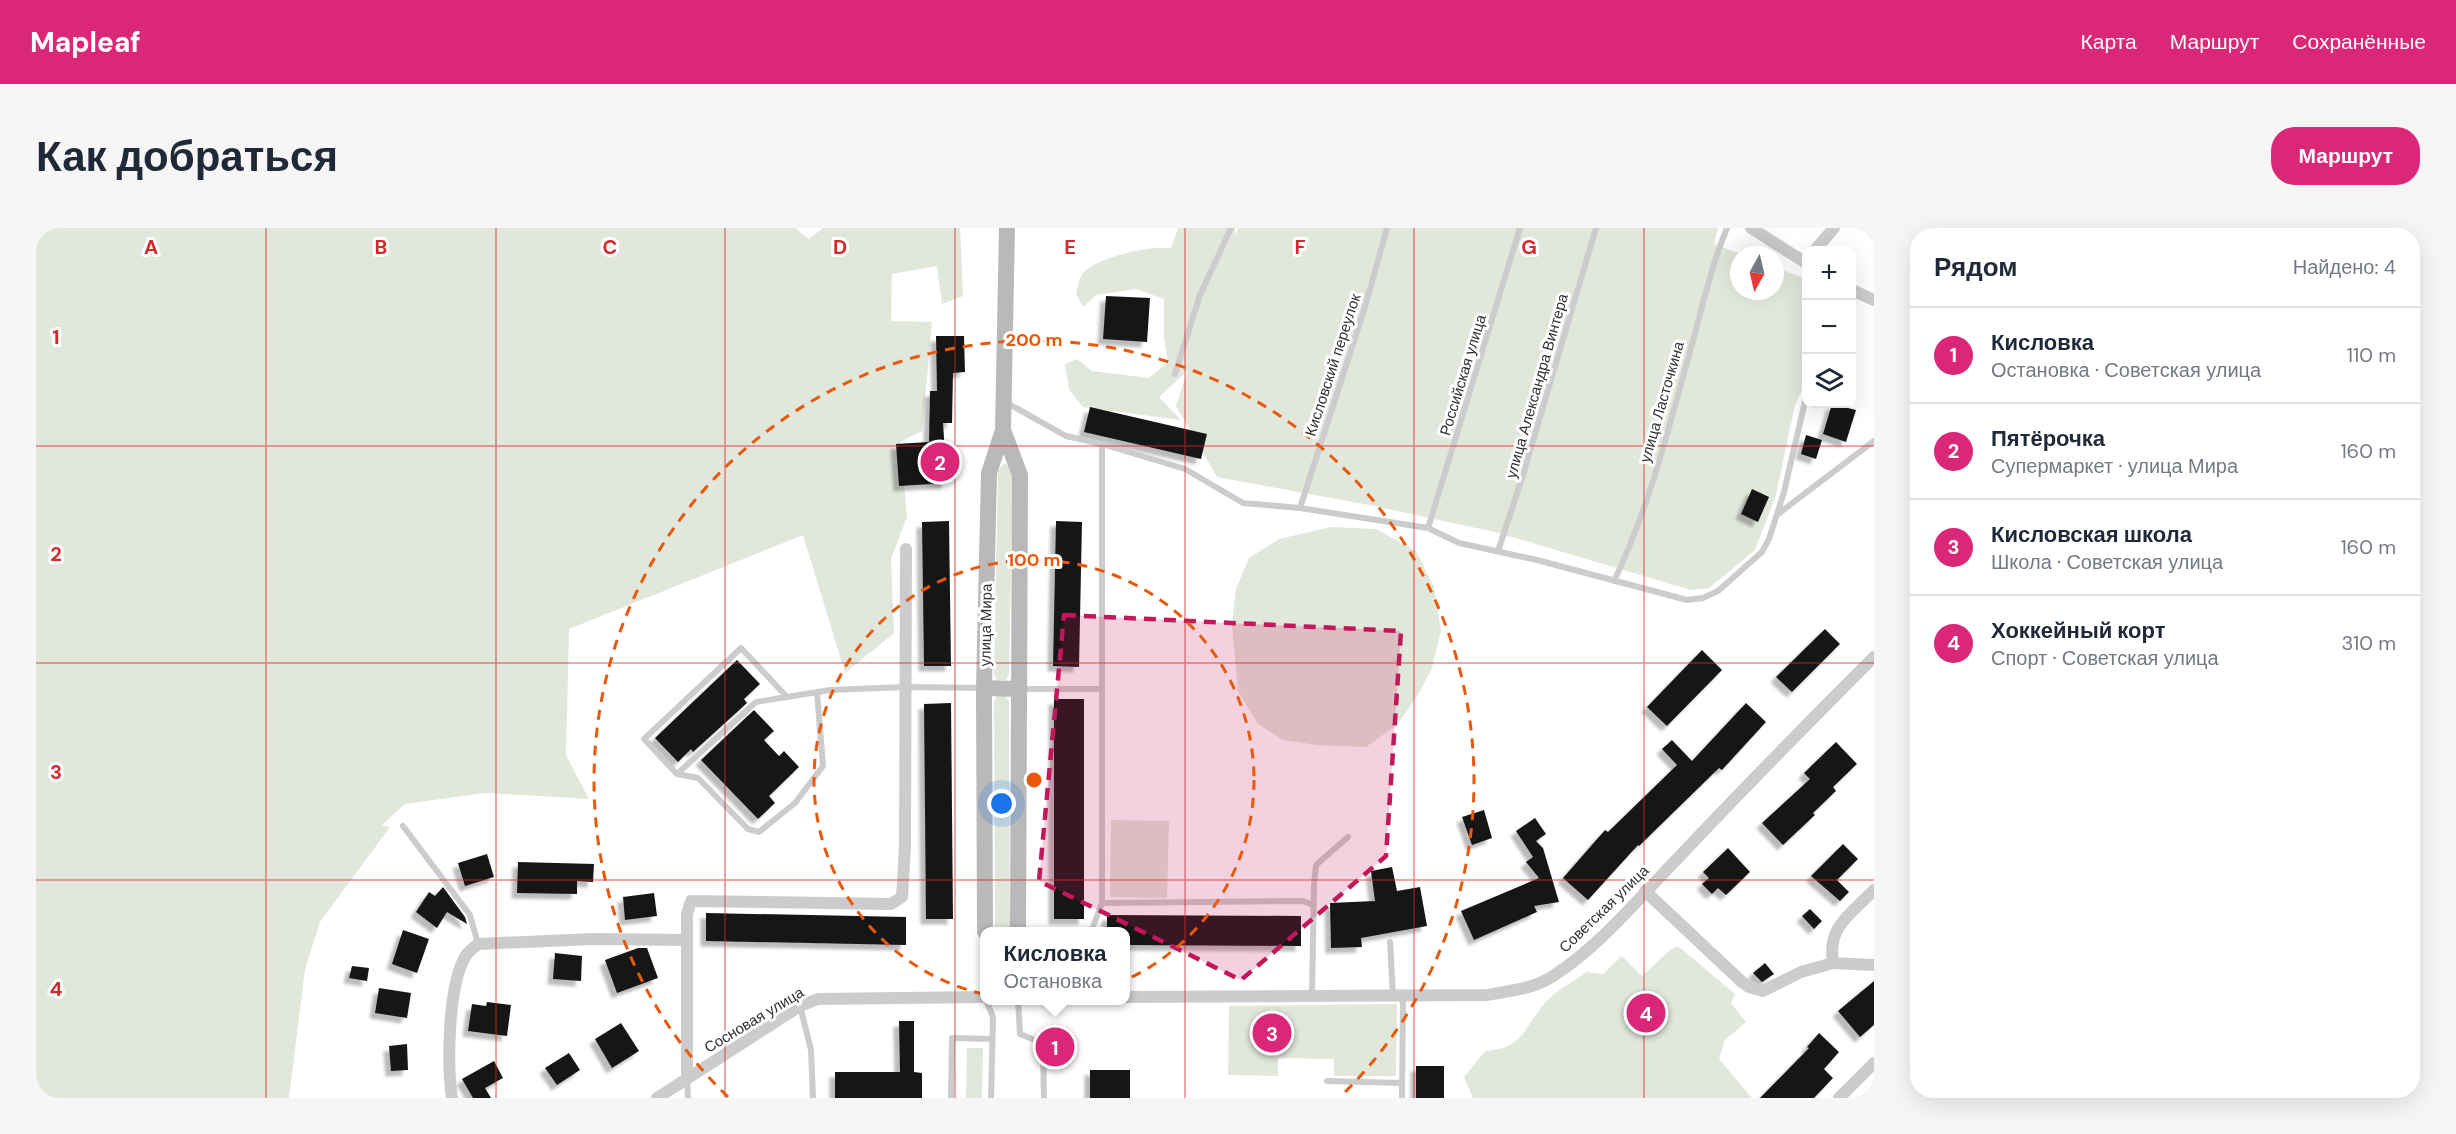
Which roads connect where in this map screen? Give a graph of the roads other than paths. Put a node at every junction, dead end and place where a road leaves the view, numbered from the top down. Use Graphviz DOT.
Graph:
graph roads {
  1 [pos="1006,228"];
  2 [pos="1231,228"];
  3 [pos="1387,228"];
  4 [pos="1520,228"];
  5 [pos="1596,228"];
  6 [pos="1727,228"];
  7 [pos="1751,228"];
  8 [pos="1834,228"];
  9 [pos="1818,246"];
  10 [pos="1802,260"];
  11 [pos="1856,292"];
  12 [pos="1874,300"];
  13 [pos="1175,374"];
  14 [pos="1004,401"];
  15 [pos="1803,408"];
  16 [pos="1003,430"];
  17 [pos="1874,441"];
  18 [pos="1102,444"];
  19 [pos="1300,508"];
  20 [pos="1777,514"];
  21 [pos="1428,528"];
  22 [pos="906,549"];
  23 [pos="1498,551"];
  24 [pos="1614,581"];
  25 [pos="1874,657"];
  26 [pos="905,687"];
  27 [pos="984,688"];
  28 [pos="1018,689"];
  29 [pos="1101,689"];
  30 [pos="817,692"];
  31 [pos="787,697"];
  32 [pos="678,774"];
  33 [pos="404,826"];
  34 [pos="1348,837"];
  35 [pos="1874,890"];
  36 [pos="1645,891"];
  37 [pos="1102,903"];
  38 [pos="1314,905"];
  39 [pos="985,927"];
  40 [pos="1018,927"];
  41 [pos="1093,927"];
  42 [pos="687,940"];
  43 [pos="1390,942"];
  44 [pos="478,944"];
  45 [pos="1833,963"];
  46 [pos="1874,965"];
  47 [pos="1312,996"];
  48 [pos="1398,996"];
  49 [pos="1130,997"];
  50 [pos="980,999"];
  51 [pos="988,1005"];
  52 [pos="1018,1005"];
  53 [pos="800,1006"];
  54 [pos="992,1039"];
  55 [pos="1874,1063"];
  56 [pos="687,1078"];
  57 [pos="1327,1081"];
  58 [pos="1402,1083"];
  59 [pos="452,1098"];
  60 [pos="657,1098"];
  61 [pos="688,1098"];
  62 [pos="813,1098"];
  63 [pos="951,1098"];
  64 [pos="991,1098"];
  65 [pos="1044,1098"];
  66 [pos="1402,1098"];
  67 [pos="1839,1098"];
  1 -- 14 [label="street"];
  2 -- 13 [label="lane"];
  3 -- 19 [label="lane, Кисловский переулок"];
  4 -- 21 [label="lane, Российская улица"];
  5 -- 23 [label="lane, улица Александра Винтера"];
  6 -- 24 [label="lane, улица Ласточкина"];
  7 -- 10 [label="street"];
  8 -- 9 [label="street"];
  11 -- 12 [label="street"];
  14 -- 16 [label="street"];
  14 -- 18 [label="lane"];
  15 -- 20 [label="lane"];
  16 -- 27 [label="street, улица Мира"];
  16 -- 28 [label="street"];
  17 -- 20 [label="lane"];
  18 -- 19 [label="lane"];
  18 -- 29 [label="lane"];
  19 -- 21 [label="lane"];
  20 -- 24 [label="lane"];
  21 -- 23 [label="lane"];
  22 -- 26 [label="street"];
  23 -- 24 [label="lane"];
  25 -- 36 [label="street, Советская улица"];
  26 -- 27 [label="lane"];
  26 -- 30 [label="lane"];
  26 -- 42 [label="street"];
  27 -- 28 [label="street"];
  27 -- 39 [label="street, улица Мира"];
  28 -- 29 [label="lane"];
  28 -- 40 [label="street"];
  29 -- 37 [label="lane"];
  30 -- 31 [label="lane"];
  30 -- 32 [label="lane"];
  31 -- 32 [label="lane"];
  31 -- 32 [label="lane"];
  33 -- 44 [label="lane"];
  34 -- 38 [label="lane"];
  35 -- 45 [label="street"];
  36 -- 45 [label="street"];
  36 -- 48 [label="street, Советская улица"];
  37 -- 38 [label="lane"];
  37 -- 41 [label="lane"];
  38 -- 47 [label="lane"];
  42 -- 44 [label="street"];
  42 -- 56 [label="street"];
  43 -- 48 [label="lane"];
  44 -- 59 [label="street"];
  45 -- 46 [label="street"];
  47 -- 48 [label="street, Советская улица"];
  47 -- 49 [label="street, Советская улица"];
  48 -- 58 [label="lane"];
  50 -- 53 [label="street, Сосновая улица"];
  51 -- 54 [label="lane"];
  52 -- 65 [label="lane"];
  53 -- 56 [label="street, Сосновая улица"];
  53 -- 62 [label="lane"];
  54 -- 63 [label="lane"];
  54 -- 64 [label="lane"];
  55 -- 67 [label="street"];
  56 -- 60 [label="street, Сосновая улица"];
  56 -- 61 [label="lane"];
  57 -- 58 [label="lane"];
  58 -- 66 [label="lane"];
}
